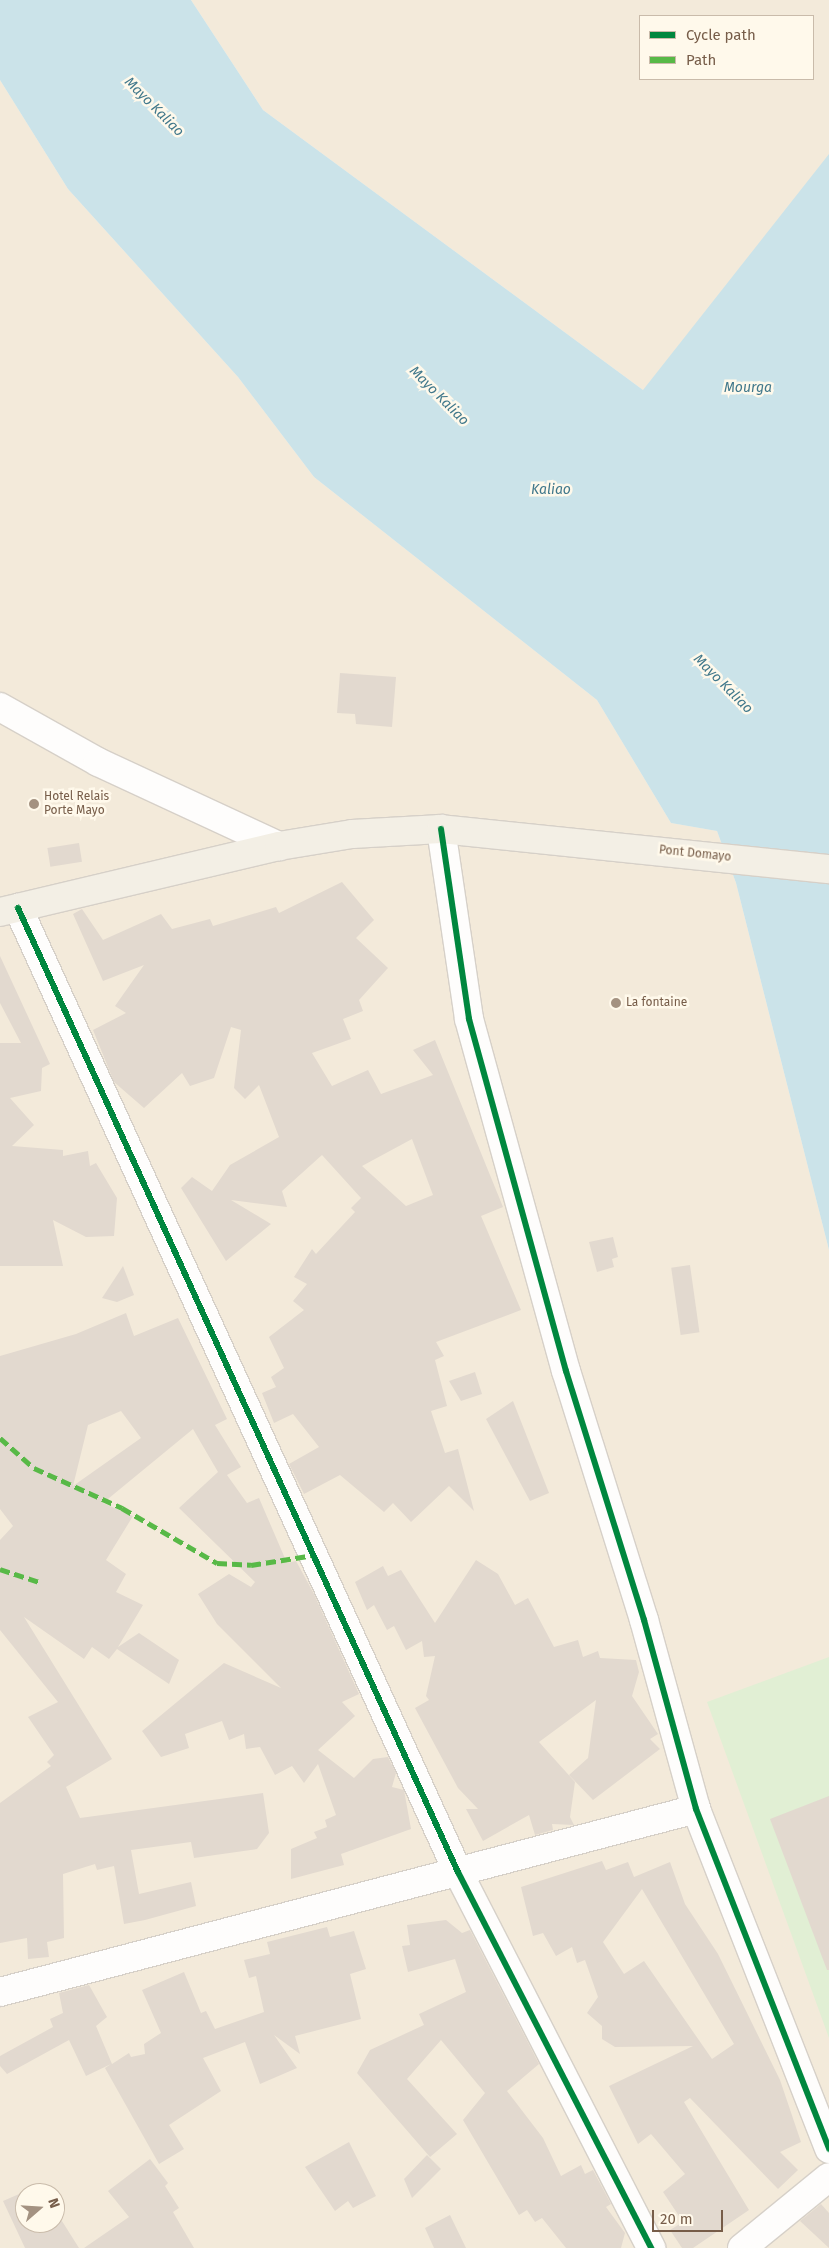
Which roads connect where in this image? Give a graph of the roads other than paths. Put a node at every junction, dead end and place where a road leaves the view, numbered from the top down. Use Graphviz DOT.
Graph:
graph roads {
  1 [pos="0,707"];
  2 [pos="441,829"];
  3 [pos="279,846"];
  4 [pos="829,869"];
  5 [pos="9,910"];
  6 [pos="696,1810"];
  7 [pos="458,1872"];
  8 [pos="0,1992"];
  9 [pos="829,2149"];
  10 [pos="829,2177"];
  11 [pos="650,2248"];
  12 [pos="742,2248"];
  1 -- 3 [label="street"];
  2 -- 3 [label="main road, Pont Domayo"];
  2 -- 4 [label="main road, Pont Domayo"];
  2 -- 6 [label="street"];
  3 -- 5 [label="main road, Pont Domayo"];
  5 -- 7 [label="street"];
  6 -- 7 [label="street"];
  6 -- 9 [label="street"];
  7 -- 8 [label="street"];
  7 -- 11 [label="street"];
  10 -- 12 [label="street"];
}
